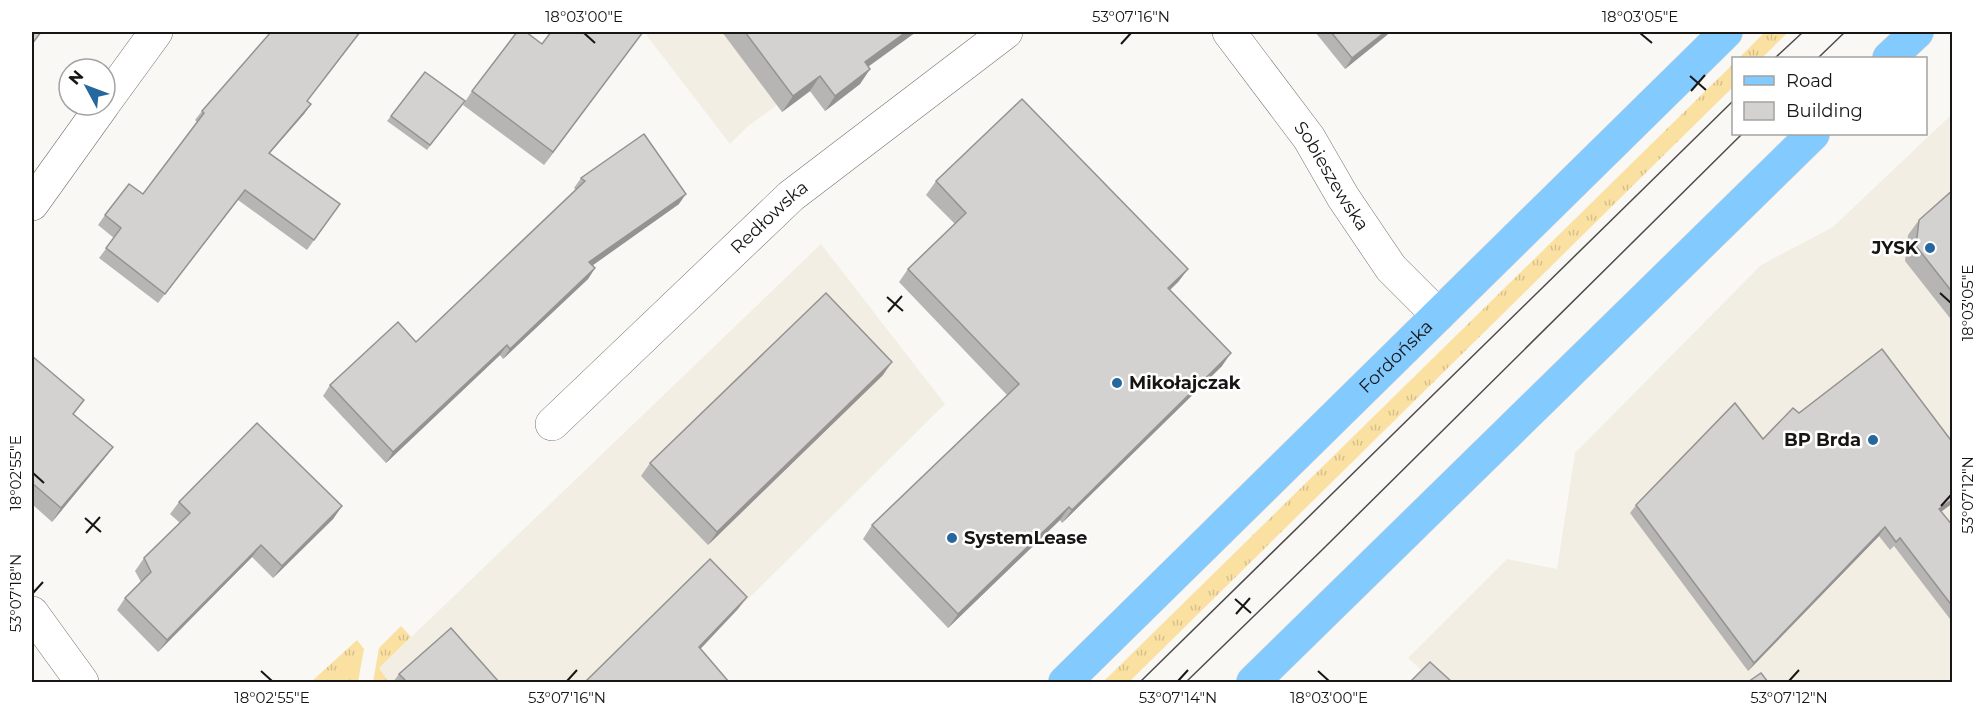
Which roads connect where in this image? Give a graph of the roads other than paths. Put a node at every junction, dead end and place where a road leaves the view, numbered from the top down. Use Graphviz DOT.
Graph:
graph roads {
  1 [pos="156,32"];
  2 [pos="1006,32"];
  3 [pos="1229,32"];
  4 [pos="1726,32"];
  5 [pos="1917,32"];
  6 [pos="1890,57"];
  7 [pos="117,86"];
  8 [pos="95,117"];
  9 [pos="1813,135"];
  10 [pos="32,204"];
  11 [pos="1438,315"];
  12 [pos="552,424"];
  13 [pos="32,613"];
  14 [pos="82,682"];
  15 [pos="1065,682"];
  16 [pos="1253,682"];
  1 -- 7 [label="street"];
  2 -- 12 [label="street, Redłowska"];
  3 -- 11 [label="street, Sobieszewska"];
  4 -- 11 [label="main road, Fordońska"];
  5 -- 6 [label="main road"];
  8 -- 10 [label="street"];
  9 -- 16 [label="main road"];
  11 -- 15 [label="main road, Fordońska"];
  13 -- 14 [label="street"];
}
